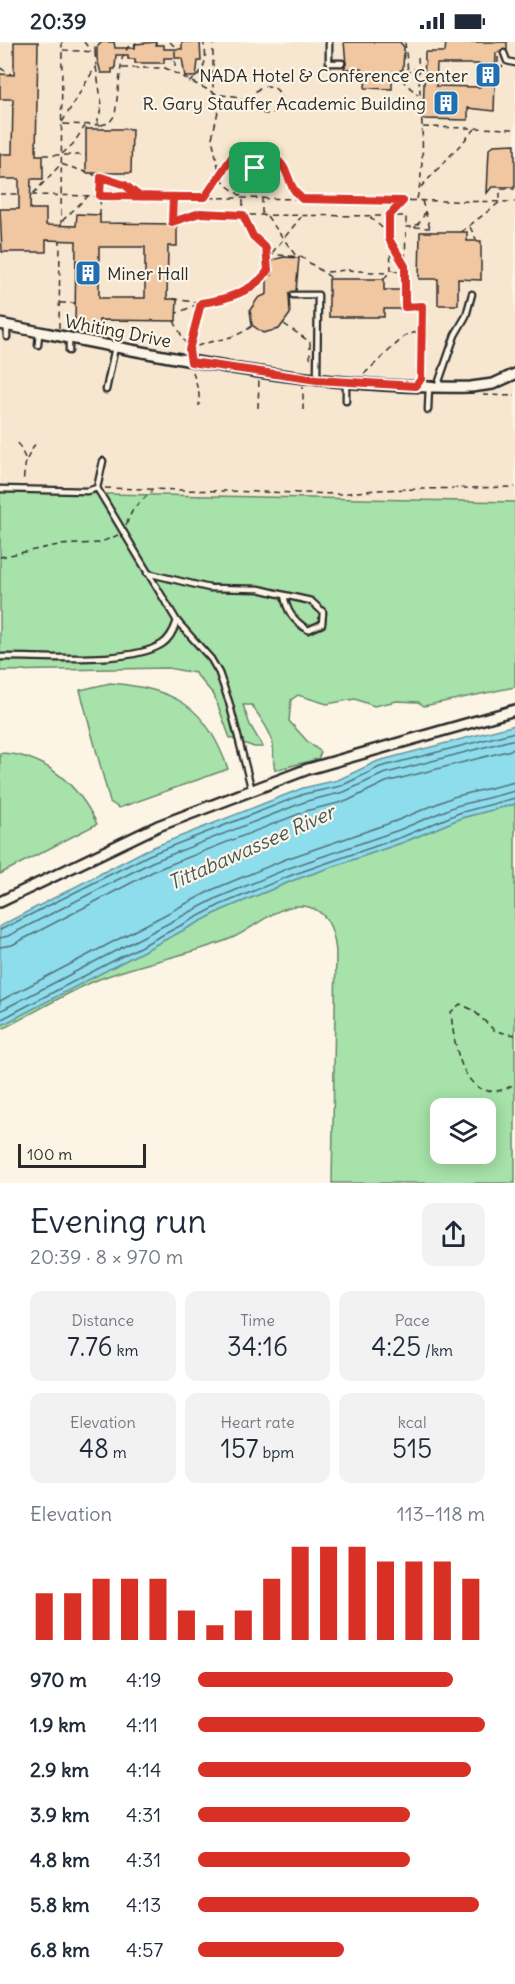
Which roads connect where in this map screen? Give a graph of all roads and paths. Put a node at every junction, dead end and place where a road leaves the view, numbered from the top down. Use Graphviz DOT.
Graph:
graph roads {
  1 [pos="62,42"];
  2 [pos="84,42"];
  3 [pos="95,42"];
  4 [pos="170,42"];
  5 [pos="204,42"];
  6 [pos="213,42"];
  7 [pos="329,42"];
  8 [pos="405,42"];
  9 [pos="135,43"];
  10 [pos="134,48"];
  11 [pos="62,50"];
  12 [pos="93,51"];
  13 [pos="418,53"];
  14 [pos="504,53"];
  15 [pos="205,54"];
  16 [pos="213,54"];
  17 [pos="342,63"];
  18 [pos="515,63"];
  19 [pos="96,66"];
  20 [pos="0,68"];
  21 [pos="122,68"];
  22 [pos="419,69"];
  23 [pos="397,70"];
  24 [pos="174,72"];
  25 [pos="408,72"];
  26 [pos="11,75"];
  27 [pos="404,76"];
  28 [pos="189,82"];
  29 [pos="213,82"];
  30 [pos="206,87"];
  31 [pos="213,92"];
  32 [pos="419,96"];
  33 [pos="255,107"];
  34 [pos="62,124"];
  35 [pos="86,124"];
  36 [pos="97,125"];
  37 [pos="101,125"];
  38 [pos="422,127"];
  39 [pos="476,128"];
  40 [pos="101,129"];
  41 [pos="515,129"];
  42 [pos="255,152"];
  43 [pos="44,155"];
  44 [pos="61,155"];
  45 [pos="86,155"];
  46 [pos="272,157"];
  47 [pos="61,164"];
  48 [pos="252,165"];
  49 [pos="104,173"];
  50 [pos="220,175"];
  51 [pos="101,177"];
  52 [pos="420,188"];
  53 [pos="515,189"];
  54 [pos="0,194"];
  55 [pos="19,194"];
  56 [pos="61,195"];
  57 [pos="89,196"];
  58 [pos="100,196"];
  59 [pos="139,196"];
  60 [pos="173,197"];
  61 [pos="205,197"];
  62 [pos="243,198"];
  63 [pos="262,198"];
  64 [pos="302,199"];
  65 [pos="403,201"];
  66 [pos="417,201"];
  67 [pos="421,201"];
  68 [pos="500,202"];
  69 [pos="515,202"];
  70 [pos="425,210"];
  71 [pos="100,215"];
  72 [pos="243,215"];
  73 [pos="262,215"];
  74 [pos="267,215"];
  75 [pos="302,216"];
  76 [pos="370,216"];
  77 [pos="389,216"];
  78 [pos="469,226"];
  79 [pos="406,227"];
  80 [pos="413,228"];
  81 [pos="431,228"];
  82 [pos="431,232"];
  83 [pos="461,232"];
  84 [pos="389,234"];
  85 [pos="284,238"];
  86 [pos="389,239"];
  87 [pos="60,241"];
  88 [pos="477,241"];
  89 [pos="267,254"];
  90 [pos="271,254"];
  91 [pos="297,257"];
  92 [pos="405,266"];
  93 [pos="391,270"];
  94 [pos="327,273"];
  95 [pos="387,273"];
  96 [pos="405,275"];
  97 [pos="333,279"];
  98 [pos="384,279"];
  99 [pos="472,294"];
  100 [pos="292,295"];
  101 [pos="173,299"];
  102 [pos="59,303"];
  103 [pos="75,303"];
  104 [pos="201,303"];
  105 [pos="177,313"];
  106 [pos="174,321"];
  107 [pos="4,324"];
  108 [pos="284,324"];
  109 [pos="253,325"];
  110 [pos="59,329"];
  111 [pos="422,331"];
  112 [pos="39,332"];
  113 [pos="7,338"];
  114 [pos="69,338"];
  115 [pos="38,345"];
  116 [pos="115,347"];
  117 [pos="189,350"];
  118 [pos="69,351"];
  119 [pos="191,362"];
  120 [pos="312,365"];
  121 [pos="258,373"];
  122 [pos="515,374"];
  123 [pos="360,376"];
  124 [pos="312,380"];
  125 [pos="346,383"];
  126 [pos="416,386"];
  127 [pos="433,387"];
  128 [pos="106,390"];
  129 [pos="346,401"];
  130 [pos="199,406"];
  131 [pos="258,408"];
  132 [pos="303,410"];
  133 [pos="428,410"];
  134 [pos="18,443"];
  135 [pos="35,444"];
  136 [pos="26,460"];
  137 [pos="103,461"];
  138 [pos="515,487"];
  139 [pos="97,488"];
  140 [pos="0,489"];
  141 [pos="22,489"];
  142 [pos="152,490"];
  143 [pos="123,533"];
  144 [pos="0,557"];
  145 [pos="147,573"];
  146 [pos="284,595"];
  147 [pos="177,621"];
  148 [pos="0,657"];
  149 [pos="515,710"];
  150 [pos="252,791"];
  151 [pos="0,902"];
  152 [pos="515,1035"];
  153 [pos="515,1084"];
  1 -- 11 [label="path"];
  2 -- 12 [label="path"];
  3 -- 12 [label="path"];
  4 -- 24 [label="path"];
  5 -- 15 [label="path"];
  6 -- 16 [label="path"];
  7 -- 17 [label="lane"];
  8 -- 25 [label="path"];
  9 -- 10 [label="path"];
  9 -- 21 [label="path"];
  11 -- 12 [label="path"];
  11 -- 34 [label="path"];
  12 -- 19 [label="path"];
  13 -- 22 [label="path"];
  14 -- 18 [label="lane"];
  15 -- 16 [label="path"];
  15 -- 28 [label="path"];
  16 -- 29 [label="path"];
  19 -- 34 [label="path"];
  19 -- 36 [label="path"];
  20 -- 26 [label="path"];
  21 -- 24 [label="path"];
  21 -- 37 [label="path"];
  22 -- 25 [label="path"];
  22 -- 32 [label="path"];
  23 -- 27 [label="path"];
  24 -- 28 [label="path"];
  25 -- 27 [label="path"];
  27 -- 32 [label="path"];
  28 -- 30 [label="path"];
  29 -- 30 [label="path"];
  29 -- 31 [label="path"];
  30 -- 31 [label="path"];
  31 -- 33 [label="path"];
  31 -- 50 [label="path"];
  32 -- 38 [label="path"];
  33 -- 33 [label="path"];
  34 -- 35 [label="path"];
  34 -- 44 [label="path"];
  35 -- 36 [label="path"];
  35 -- 44 [label="path"];
  36 -- 37 [label="path"];
  37 -- 40 [label="path"];
  38 -- 39 [label="path"];
  38 -- 52 [label="path"];
  39 -- 41 [label="path"];
  39 -- 52 [label="path"];
  42 -- 46 [label="path"];
  42 -- 48 [label="path"];
  42 -- 50 [label="path"];
  43 -- 44 [label="path"];
  44 -- 45 [label="path"];
  44 -- 47 [label="path"];
  46 -- 63 [label="path"];
  46 -- 64 [label="path"];
  47 -- 51 [label="path"];
  47 -- 56 [label="path"];
  47 -- 56 [label="path"];
  49 -- 51 [label="path"];
  50 -- 61 [label="path"];
  50 -- 62 [label="path"];
  51 -- 58 [label="path"];
  51 -- 59 [label="path"];
  52 -- 66 [label="path"];
  53 -- 68 [label="path"];
  54 -- 55 [label="path"];
  56 -- 57 [label="path"];
  56 -- 57 [label="path"];
  57 -- 58 [label="path"];
  58 -- 59 [label="path"];
  58 -- 71 [label="path"];
  59 -- 60 [label="path"];
  60 -- 61 [label="path"];
  60 -- 72 [label="path"];
  61 -- 62 [label="path"];
  62 -- 63 [label="path"];
  62 -- 72 [label="path"];
  63 -- 64 [label="path"];
  63 -- 73 [label="path"];
  64 -- 65 [label="path"];
  65 -- 66 [label="path"];
  65 -- 77 [label="path"];
  66 -- 67 [label="path"];
  67 -- 68 [label="path"];
  67 -- 70 [label="path"];
  68 -- 69 [label="path"];
  68 -- 78 [label="path"];
  70 -- 80 [label="path"];
  70 -- 81 [label="path"];
  72 -- 73 [label="path"];
  72 -- 89 [label="path"];
  73 -- 74 [label="path"];
  74 -- 75 [label="path"];
  74 -- 85 [label="path"];
  75 -- 76 [label="path"];
  75 -- 85 [label="path"];
  76 -- 77 [label="path"];
  76 -- 84 [label="path"];
  77 -- 79 [label="path"];
  77 -- 84 [label="path"];
  78 -- 83 [label="path"];
  78 -- 88 [label="path"];
  79 -- 80 [label="path"];
  79 -- 92 [label="path"];
  80 -- 81 [label="path"];
  81 -- 82 [label="path"];
  84 -- 86 [label="path"];
  85 -- 90 [label="path"];
  85 -- 91 [label="path"];
  86 -- 92 [label="path"];
  86 -- 93 [label="path"];
  87 -- 102 [label="path"];
  89 -- 90 [label="path"];
  89 -- 104 [label="path"];
  90 -- 91 [label="path"];
  91 -- 94 [label="path"];
  92 -- 96 [label="path"];
  93 -- 95 [label="path"];
  93 -- 96 [label="path"];
  94 -- 95 [label="path"];
  94 -- 97 [label="path"];
  95 -- 98 [label="path"];
  96 -- 111 [label="path"];
  99 -- 127 [label="lane"];
  100 -- 124 [label="lane"];
  101 -- 104 [label="path"];
  102 -- 103 [label="path"];
  102 -- 110 [label="path"];
  104 -- 105 [label="path"];
  104 -- 117 [label="path"];
  106 -- 117 [label="path"];
  107 -- 112 [label="street, Whiting Drive"];
  107 -- 113 [label="lane"];
  108 -- 120 [label="path"];
  109 -- 117 [label="path"];
  111 -- 123 [label="path"];
  111 -- 126 [label="path"];
  112 -- 114 [label="street, Whiting Drive"];
  112 -- 115 [label="lane"];
  114 -- 116 [label="street, Whiting Drive"];
  114 -- 118 [label="lane"];
  116 -- 119 [label="street, Whiting Drive"];
  116 -- 128 [label="lane"];
  117 -- 119 [label="path"];
  119 -- 121 [label="street, Whiting Drive"];
  119 -- 130 [label="path"];
  121 -- 124 [label="street, Whiting Drive"];
  121 -- 131 [label="path"];
  122 -- 127 [label="street, Whiting Drive"];
  124 -- 125 [label="street, Whiting Drive"];
  124 -- 132 [label="path"];
  125 -- 126 [label="street, Whiting Drive"];
  125 -- 129 [label="lane"];
  126 -- 127 [label="street, Whiting Drive"];
  127 -- 133 [label="lane"];
  134 -- 136 [label="path"];
  135 -- 136 [label="path"];
  136 -- 141 [label="path"];
  137 -- 139 [label="lane"];
  138 -- 142 [label="path"];
  139 -- 141 [label="lane"];
  139 -- 142 [label="path"];
  139 -- 143 [label="lane"];
  140 -- 141 [label="lane"];
  142 -- 143 [label="path"];
  143 -- 144 [label="path"];
  143 -- 145 [label="lane"];
  145 -- 146 [label="lane"];
  145 -- 147 [label="lane"];
  146 -- 146 [label="lane"];
  147 -- 148 [label="lane"];
  147 -- 150 [label="lane"];
  149 -- 150 [label="street"];
  150 -- 151 [label="street"];
  152 -- 153 [label="path"];
}
